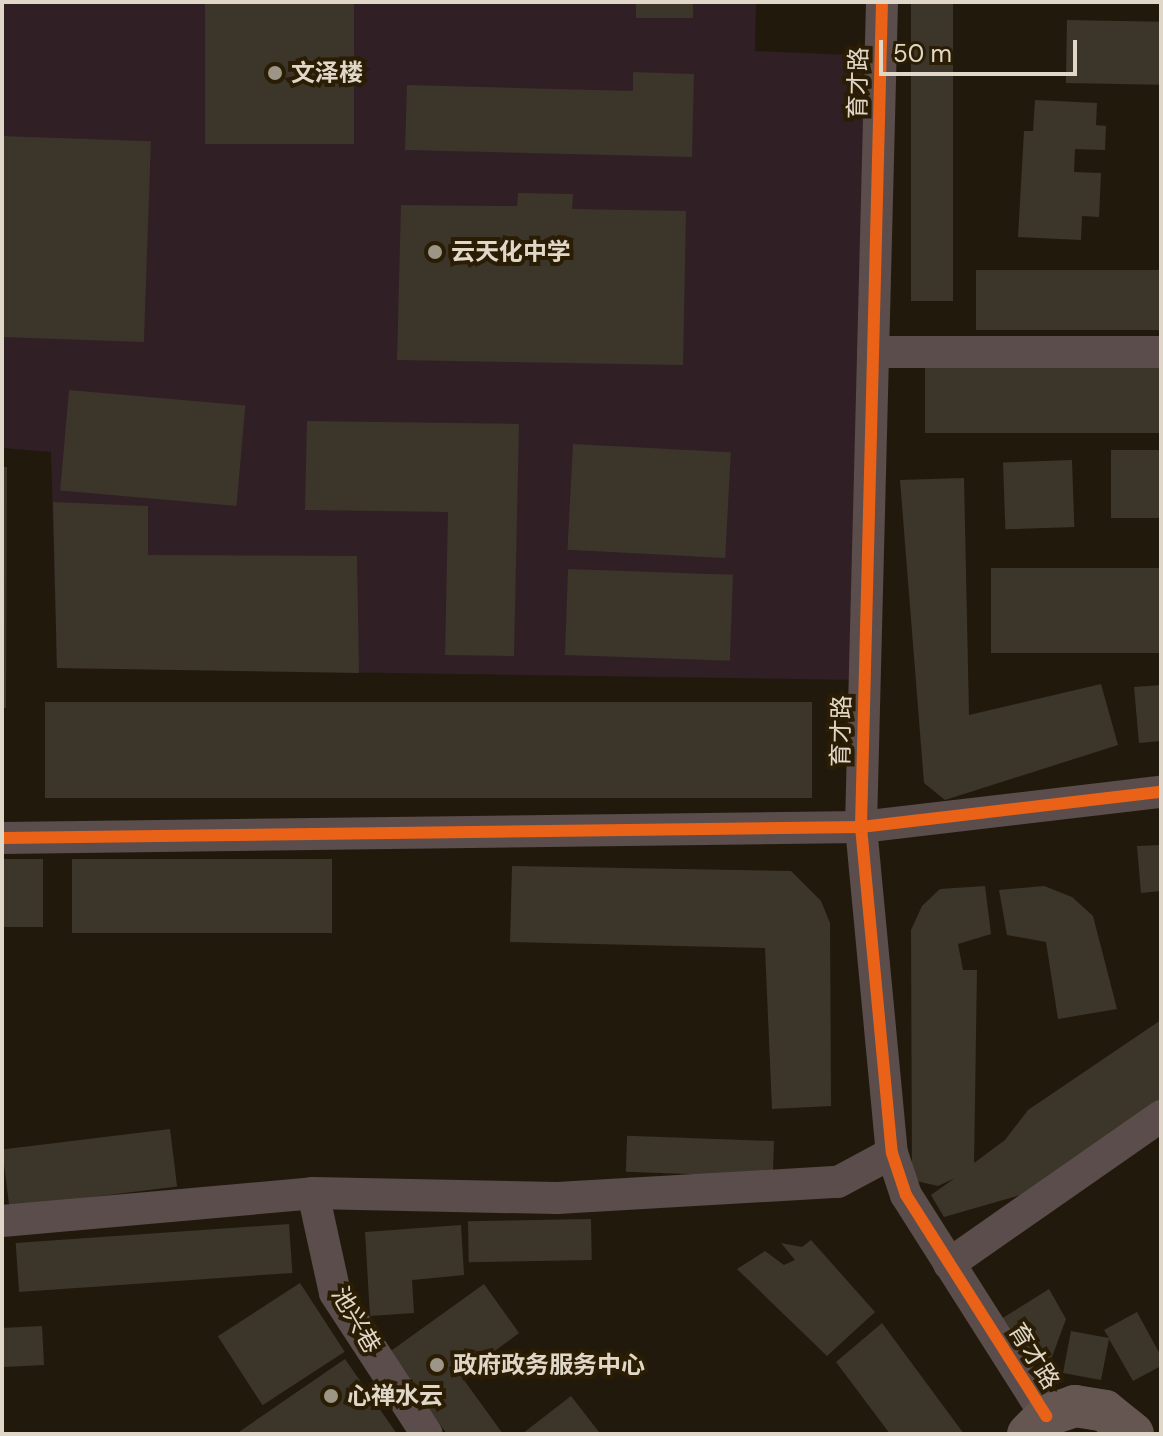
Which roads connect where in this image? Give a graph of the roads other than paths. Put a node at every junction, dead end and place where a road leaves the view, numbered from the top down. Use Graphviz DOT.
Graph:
graph roads {
  1 [pos="882,2"];
  2 [pos="873,352"];
  3 [pos="1161,352"];
  4 [pos="1161,792"];
  5 [pos="861,827"];
  6 [pos="2,838"];
  7 [pos="1161,1116"];
  8 [pos="892,1153"];
  9 [pos="313,1193"];
  10 [pos="2,1221"];
  11 [pos="949,1264"];
  12 [pos="1161,1417"];
  13 [pos="1037,1425"];
  14 [pos="427,1434"];
  15 [pos="1134,1434"];
  1 -- 2 [label="street, 育才路"];
  2 -- 3 [label="street"];
  2 -- 5 [label="street, 育才路"];
  4 -- 5 [label="street"];
  5 -- 6 [label="street"];
  5 -- 8 [label="street, 育才路"];
  7 -- 11 [label="street"];
  8 -- 9 [label="street"];
  8 -- 11 [label="street, 育才路"];
  9 -- 10 [label="street"];
  9 -- 14 [label="street, 池兴巷"];
  11 -- 13 [label="street, 育才路"];
  12 -- 15 [label="main road"];
  13 -- 15 [label="main road"];
}
